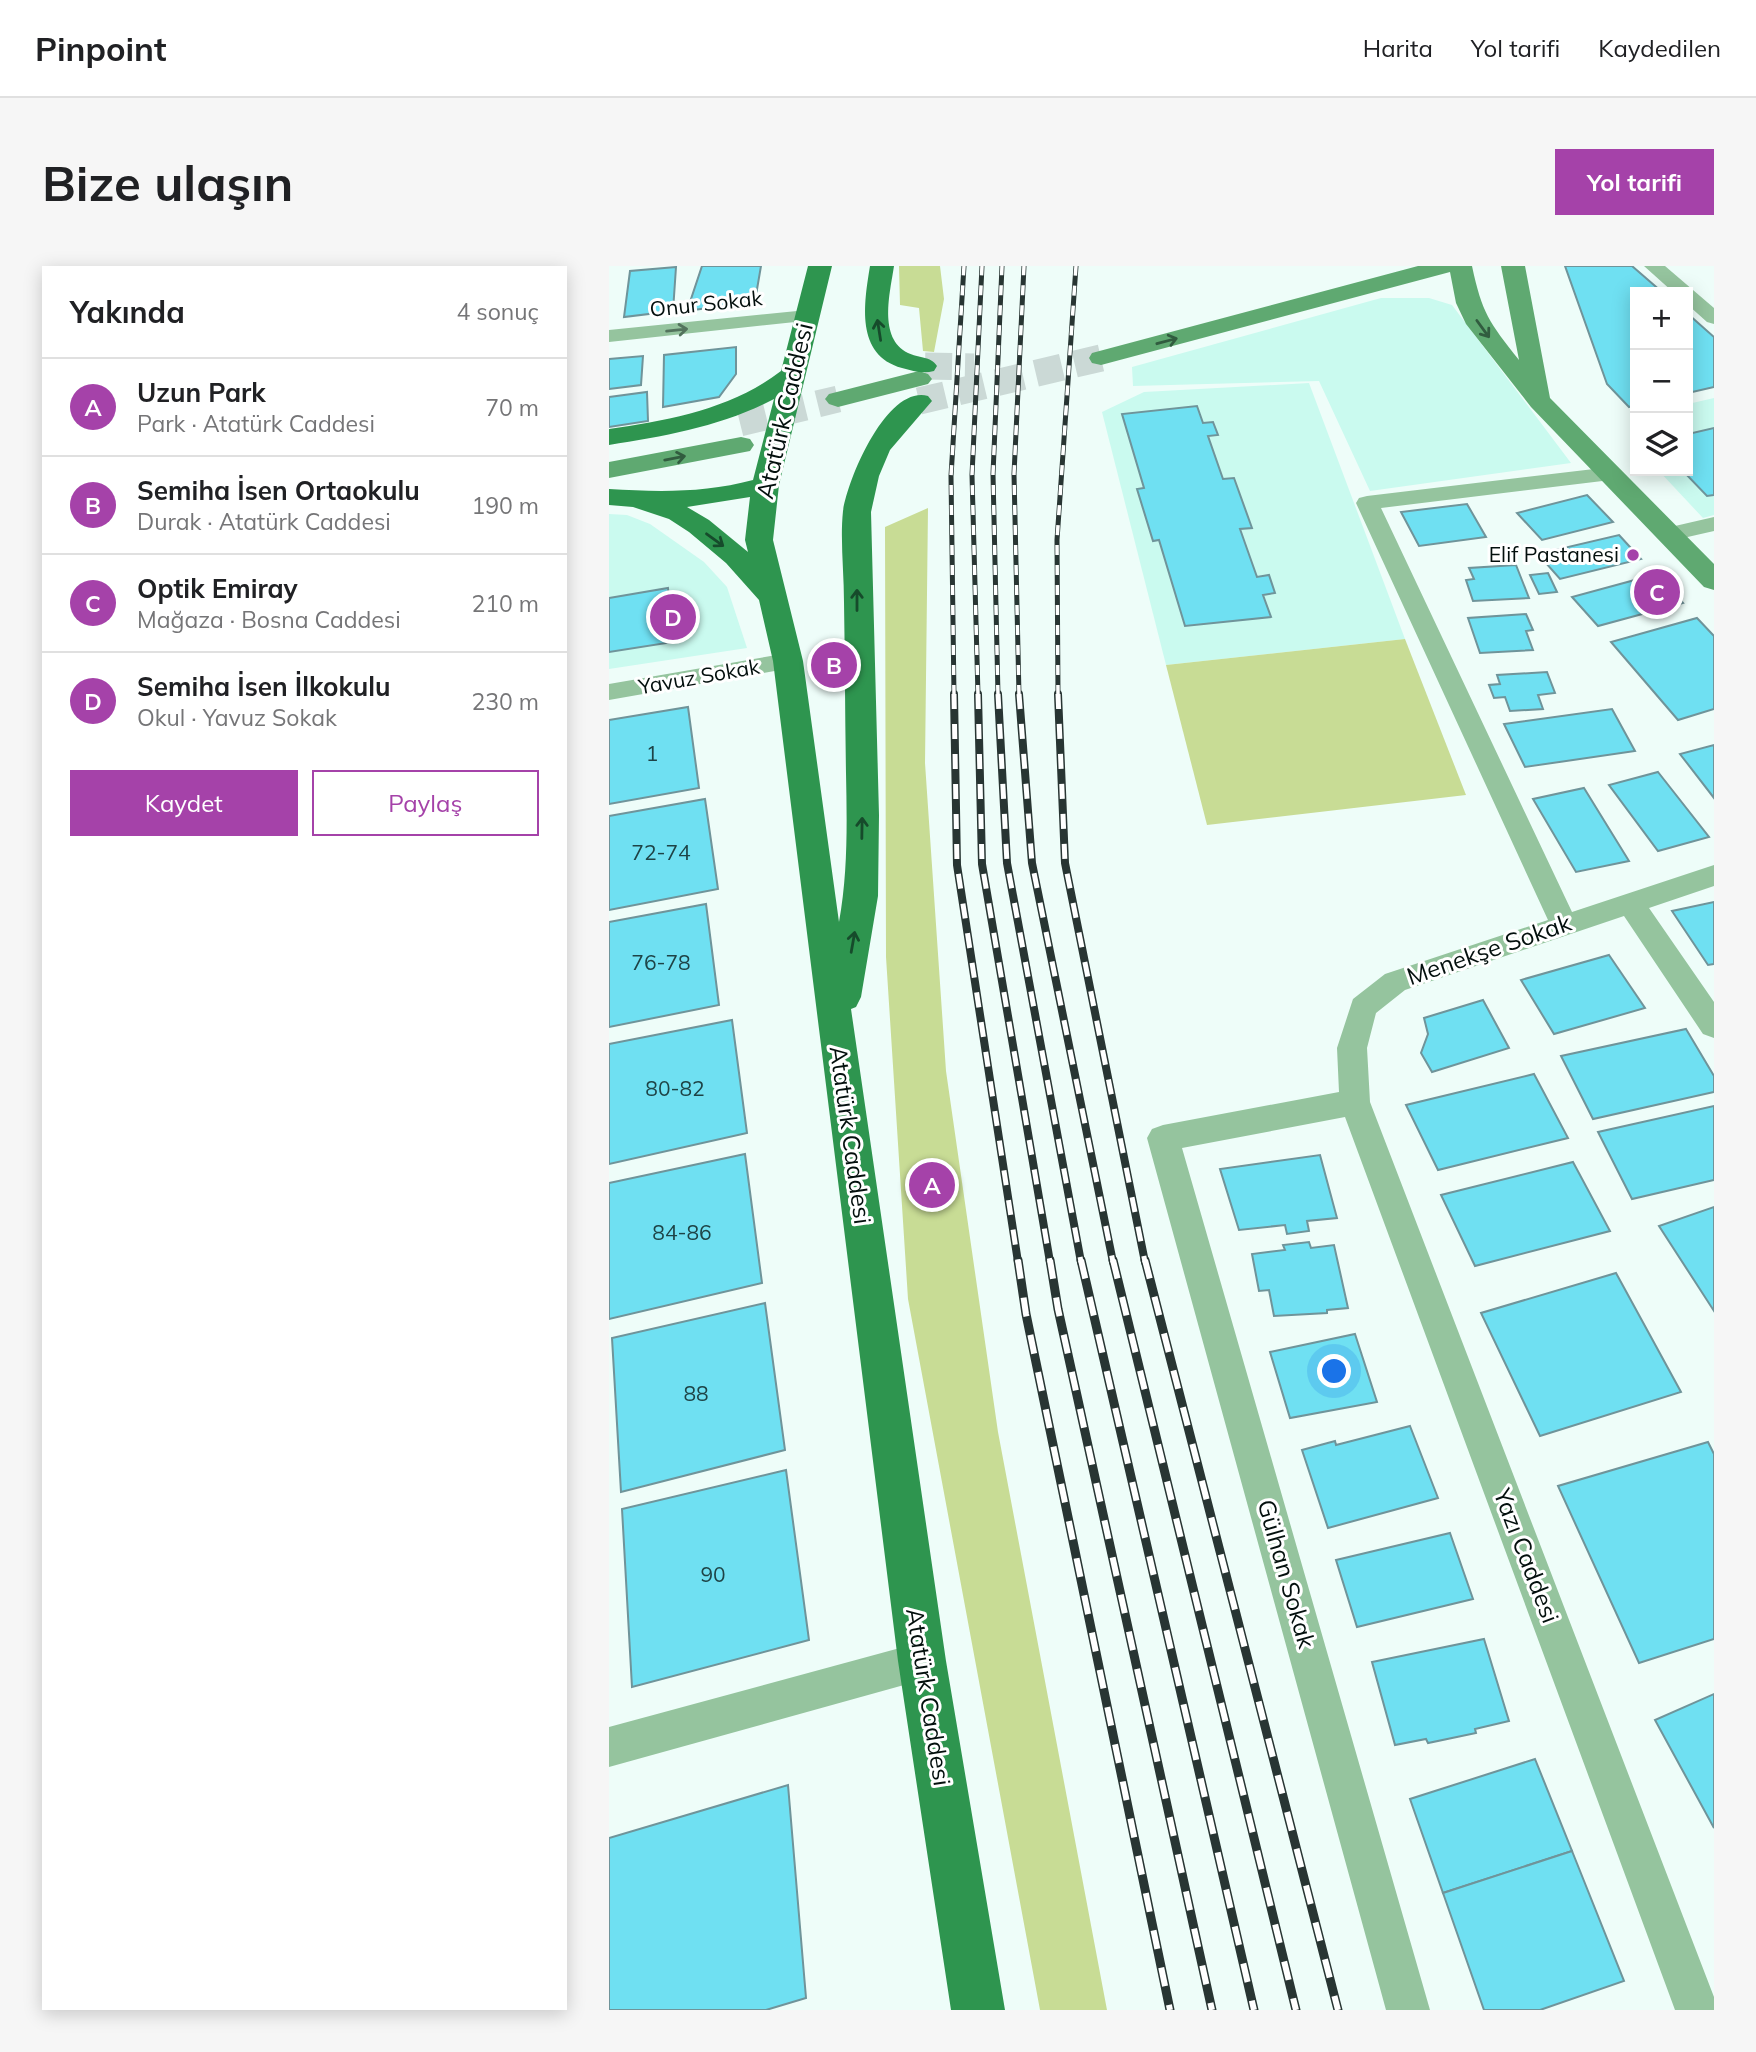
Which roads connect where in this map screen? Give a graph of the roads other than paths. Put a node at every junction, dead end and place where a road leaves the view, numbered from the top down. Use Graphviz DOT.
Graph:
graph roads {
  1 [pos="820,266"];
  2 [pos="882,266"];
  3 [pos="1445,266"];
  4 [pos="1460,266"];
  5 [pos="1513,266"];
  6 [pos="1654,266"];
  7 [pos="1376,275"];
  8 [pos="1678,287"];
  9 [pos="1451,296"];
  10 [pos="1693,300"];
  11 [pos="807,316"];
  12 [pos="1714,318"];
  13 [pos="609,336"];
  14 [pos="1100,347"];
  15 [pos="795,372"];
  16 [pos="921,382"];
  17 [pos="1540,402"];
  18 [pos="839,410"];
  19 [pos="609,437"];
  20 [pos="609,450"];
  21 [pos="609,470"];
  22 [pos="1611,474"];
  23 [pos="765,485"];
  24 [pos="609,497"];
  25 [pos="640,498"];
  26 [pos="1714,524"];
  27 [pos="1669,534"];
  28 [pos="1714,581"];
  29 [pos="771,598"];
  30 [pos="788,661"];
  31 [pos="609,692"];
  32 [pos="1714,875"];
  33 [pos="1630,902"];
  34 [pos="1564,924"];
  35 [pos="1714,1026"];
  36 [pos="836,1033"];
  37 [pos="1355,1102"];
  38 [pos="922,1661"];
  39 [pos="609,1747"];
  40 [pos="1714,2002"];
  41 [pos="978,2010"];
  42 [pos="1408,2010"];
  43 [pos="1698,2010"];
  1 -- 11 [label="main road, Atatürk Caddesi"];
  16 -- 2 [label="main road, one-way"];
  3 -- 7 [label="street"];
  4 -- 9 [label="street"];
  5 -- 17 [label="street"];
  6 -- 8 [label="street"];
  7 -- 9 [label="street"];
  7 -- 14 [label="street"];
  9 -- 17 [label="street, one-way"];
  10 -- 12 [label="street"];
  13 -- 11 [label="street, Onur Sokak, one-way"];
  11 -- 15 [label="main road, Atatürk Caddesi"];
  15 -- 19 [label="main road"];
  15 -- 23 [label="main road, Atatürk Caddesi"];
  16 -- 18 [label="street"];
  36 -- 16 [label="main road, one-way"];
  17 -- 22 [label="street"];
  21 -- 20 [label="street, one-way"];
  22 -- 27 [label="street"];
  22 -- 34 [label="street"];
  23 -- 25 [label="main road"];
  23 -- 29 [label="main road, Atatürk Caddesi"];
  24 -- 25 [label="main road"];
  25 -- 29 [label="main road, one-way"];
  26 -- 27 [label="street"];
  27 -- 28 [label="street"];
  29 -- 30 [label="main road, Atatürk Caddesi"];
  30 -- 31 [label="street, Yavuz Sokak"];
  30 -- 36 [label="main road, Atatürk Caddesi"];
  32 -- 33 [label="street, Menekşe Sokak"];
  33 -- 34 [label="street, Menekşe Sokak"];
  33 -- 35 [label="street"];
  34 -- 37 [label="street, Menekşe Sokak"];
  36 -- 38 [label="main road, Atatürk Caddesi"];
  37 -- 42 [label="street, Gülhan Sokak"];
  37 -- 43 [label="street, Yazı Caddesi"];
  38 -- 39 [label="street"];
  38 -- 41 [label="main road, Atatürk Caddesi"];
  40 -- 43 [label="street"];
}
